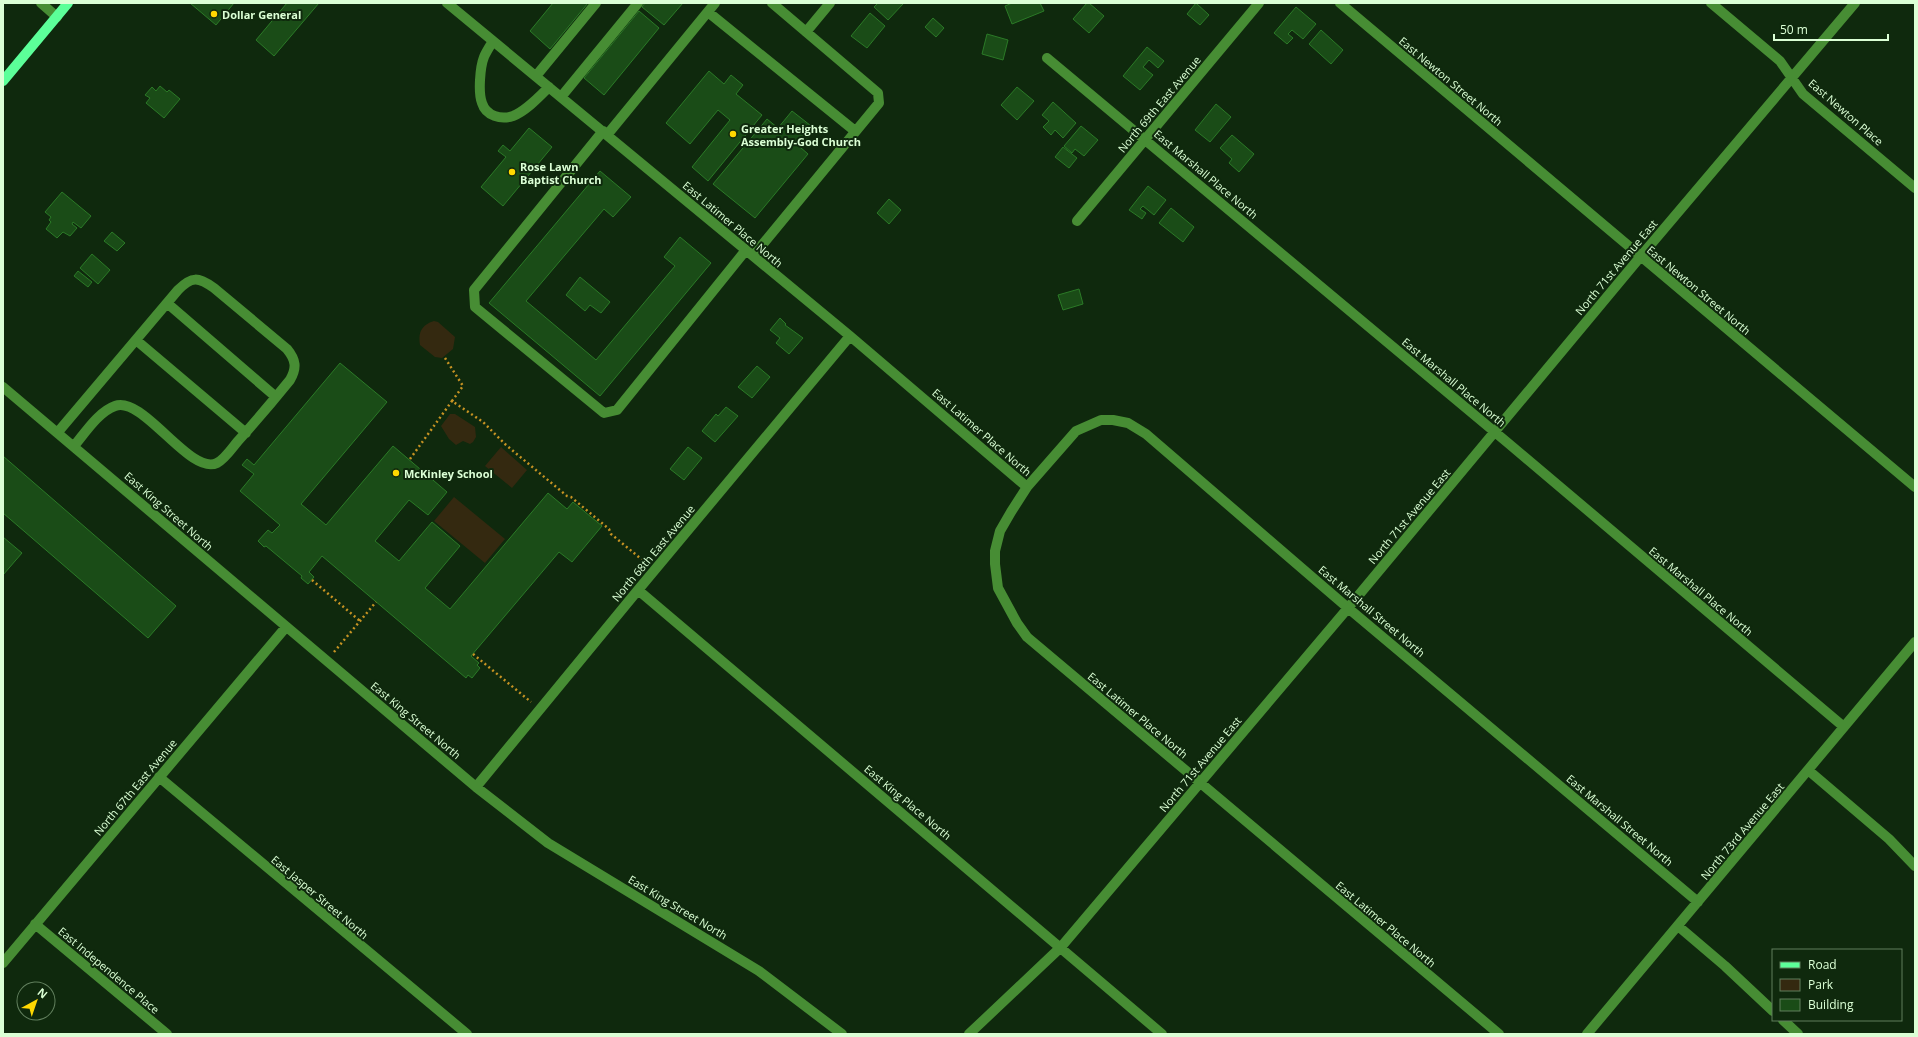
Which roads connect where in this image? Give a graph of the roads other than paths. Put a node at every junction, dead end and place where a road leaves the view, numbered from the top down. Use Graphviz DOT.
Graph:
graph roads {
  1 [pos="40,3"];
  2 [pos="68,3"];
  3 [pos="448,3"];
  4 [pos="596,3"];
  5 [pos="638,3"];
  6 [pos="715,3"];
  7 [pos="772,3"];
  8 [pos="830,3"];
  9 [pos="1259,3"];
  10 [pos="1340,3"];
  11 [pos="1711,3"];
  12 [pos="1855,3"];
  13 [pos="708,12"];
  14 [pos="57,17"];
  15 [pos="806,32"];
  16 [pos="494,41"];
  17 [pos="1047,58"];
  18 [pos="536,76"];
  19 [pos="1793,79"];
  20 [pos="3,81"];
  21 [pos="549,87"];
  22 [pos="561,97"];
  23 [pos="855,131"];
  24 [pos="605,133"];
  25 [pos="1146,139"];
  26 [pos="1915,188"];
  27 [pos="1078,221"];
  28 [pos="749,253"];
  29 [pos="1640,256"];
  30 [pos="167,303"];
  31 [pos="850,336"];
  32 [pos="136,340"];
  33 [pos="3,387"];
  34 [pos="276,397"];
  35 [pos="58,432"];
  36 [pos="1494,432"];
  37 [pos="246,433"];
  38 [pos="74,446"];
  39 [pos="1027,487"];
  40 [pos="1915,488"];
  41 [pos="638,590"];
  42 [pos="1348,608"];
  43 [pos="286,627"];
  44 [pos="1915,642"];
  45 [pos="1844,727"];
  46 [pos="1808,770"];
  47 [pos="159,777"];
  48 [pos="1200,783"];
  49 [pos="476,787"];
  50 [pos="1915,866"];
  51 [pos="1698,902"];
  52 [pos="35,924"];
  53 [pos="1678,926"];
  54 [pos="1061,947"];
  55 [pos="3,963"];
  56 [pos="1772,1010"];
  57 [pos="1784,1021"];
  58 [pos="167,1034"];
  59 [pos="467,1034"];
  60 [pos="842,1034"];
  61 [pos="969,1034"];
  62 [pos="1162,1034"];
  63 [pos="1499,1034"];
  64 [pos="1587,1034"];
  65 [pos="1798,1034"];
  1 -- 14 [label="street"];
  2 -- 14 [label="main road"];
  3 -- 16 [label="street, East Latimer Place North"];
  4 -- 18 [label="street"];
  5 -- 22 [label="street"];
  6 -- 13 [label="street"];
  7 -- 15 [label="street"];
  8 -- 15 [label="street"];
  9 -- 25 [label="street, North 69th East Avenue"];
  10 -- 29 [label="street, East Newton Street North"];
  11 -- 19 [label="street, East Newton Place"];
  12 -- 19 [label="street, North 71st Avenue East"];
  13 -- 23 [label="street"];
  13 -- 24 [label="street"];
  14 -- 20 [label="main road"];
  15 -- 23 [label="street"];
  16 -- 18 [label="street, East Latimer Place North"];
  16 -- 21 [label="street"];
  17 -- 25 [label="street, East Marshall Place North"];
  18 -- 21 [label="street, East Latimer Place North"];
  19 -- 26 [label="street, East Newton Place"];
  19 -- 29 [label="street, North 71st Avenue East"];
  21 -- 22 [label="street, East Latimer Place North"];
  22 -- 24 [label="street, East Latimer Place North"];
  23 -- 28 [label="street"];
  24 -- 28 [label="street, East Latimer Place North"];
  24 -- 28 [label="street"];
  25 -- 27 [label="street, North 69th East Avenue"];
  25 -- 36 [label="street, East Marshall Place North"];
  28 -- 31 [label="street, East Latimer Place North"];
  29 -- 36 [label="street, North 71st Avenue East"];
  29 -- 40 [label="street, East Newton Street North"];
  30 -- 32 [label="street"];
  30 -- 34 [label="street"];
  30 -- 34 [label="street"];
  31 -- 39 [label="street, East Latimer Place North"];
  31 -- 41 [label="street, North 68th East Avenue"];
  32 -- 35 [label="street"];
  32 -- 37 [label="street"];
  33 -- 35 [label="street, East King Street North"];
  34 -- 37 [label="street"];
  35 -- 38 [label="street, East King Street North"];
  36 -- 42 [label="street, North 71st Avenue East"];
  36 -- 45 [label="street, East Marshall Place North"];
  37 -- 38 [label="street"];
  38 -- 43 [label="street, East King Street North"];
  39 -- 42 [label="street, East Marshall Street North"];
  39 -- 48 [label="street, East Latimer Place North"];
  41 -- 49 [label="street, North 68th East Avenue"];
  41 -- 54 [label="street, East King Place North"];
  42 -- 48 [label="street, North 71st Avenue East"];
  42 -- 51 [label="street, East Marshall Street North"];
  43 -- 47 [label="street, North 67th East Avenue"];
  43 -- 49 [label="street, East King Street North"];
  44 -- 45 [label="street, North 73rd Avenue East"];
  45 -- 46 [label="street, North 73rd Avenue East"];
  46 -- 50 [label="street"];
  46 -- 51 [label="street, North 73rd Avenue East"];
  47 -- 52 [label="street, North 67th East Avenue"];
  47 -- 59 [label="street, East Jasper Street North"];
  48 -- 54 [label="street, North 71st Avenue East"];
  48 -- 63 [label="street, East Latimer Place North"];
  49 -- 60 [label="street, East King Street North"];
  51 -- 53 [label="street, North 73rd Avenue East"];
  52 -- 55 [label="street, North 67th East Avenue"];
  52 -- 58 [label="street, East Independence Place"];
  53 -- 56 [label="street"];
  53 -- 64 [label="street, North 73rd Avenue East"];
  54 -- 61 [label="street, North 71st Avenue East"];
  54 -- 62 [label="street, East King Place North"];
  57 -- 65 [label="street"];
}
